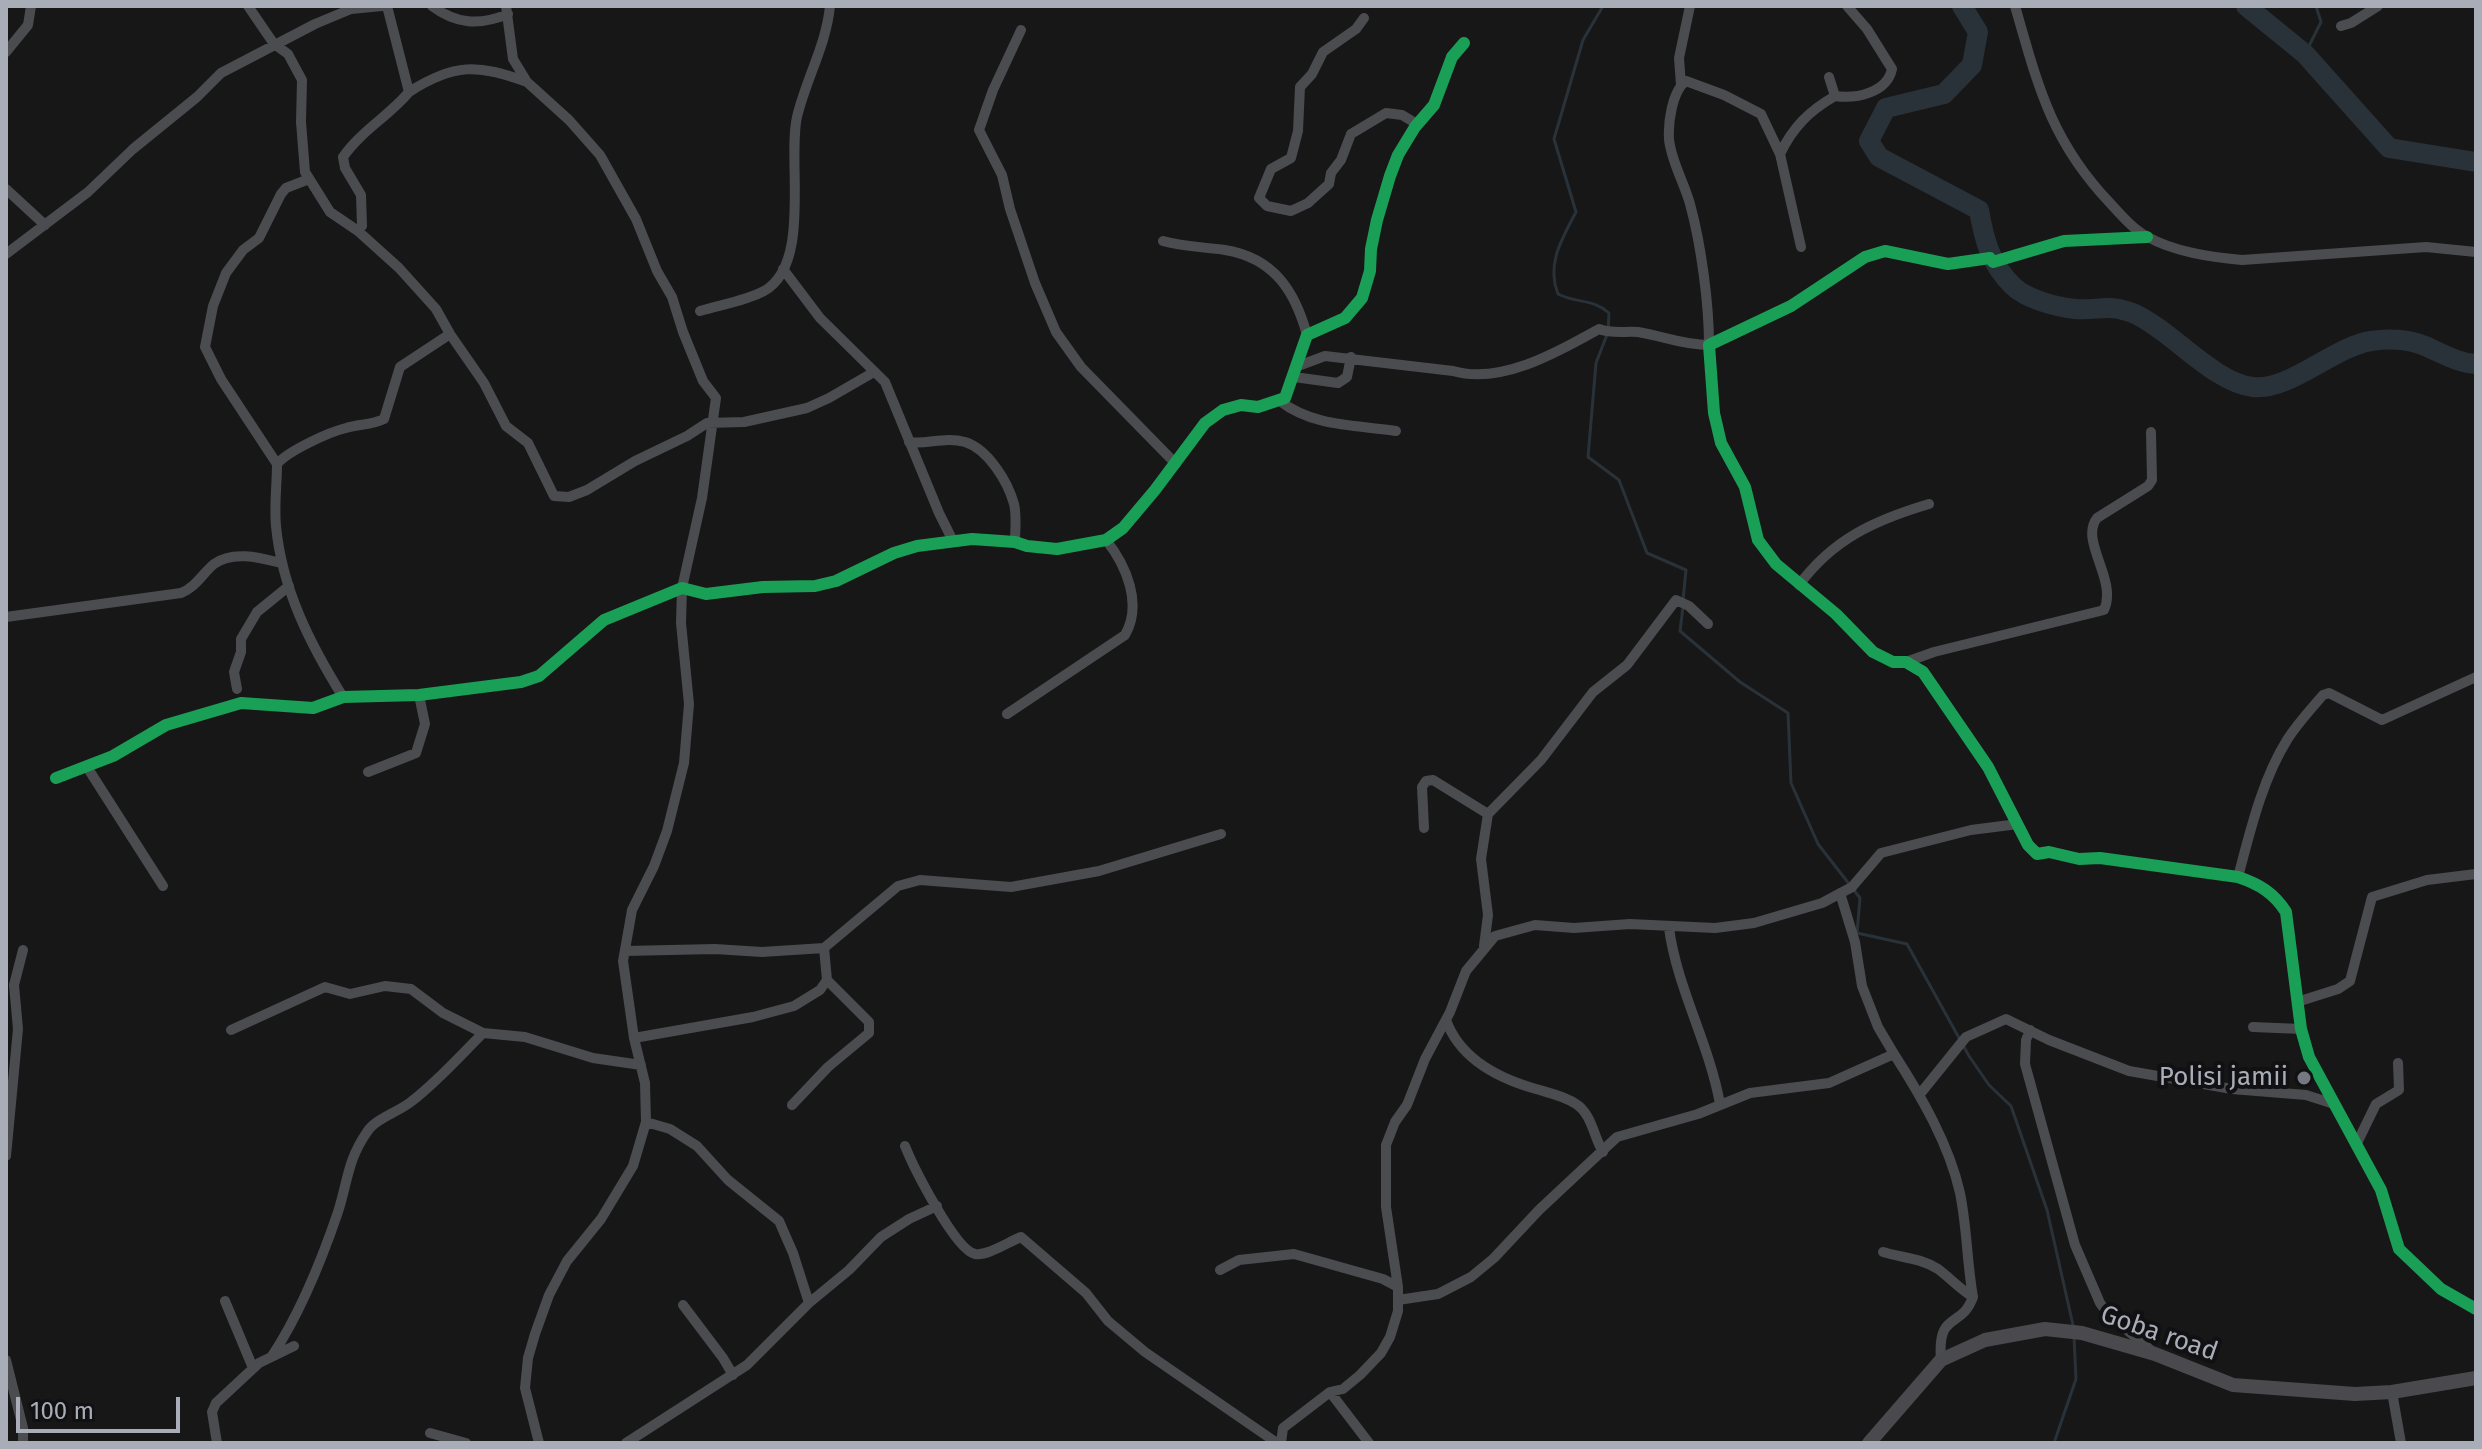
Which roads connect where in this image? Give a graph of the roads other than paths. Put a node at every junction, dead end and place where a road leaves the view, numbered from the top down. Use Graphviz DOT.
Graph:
graph roads {
  1 [pos="31,6"];
  2 [pos="248,6"];
  3 [pos="384,6"];
  4 [pos="432,6"];
  5 [pos="830,6"];
  6 [pos="1690,6"];
  7 [pos="1847,6"];
  8 [pos="2015,6"];
  9 [pos="2378,6"];
  10 [pos="507,10"];
  11 [pos="1364,18"];
  12 [pos="2341,26"];
  13 [pos="1021,30"];
  14 [pos="1464,43"];
  15 [pos="274,44"];
  16 [pos="6,52"];
  17 [pos="1829,77"];
  18 [pos="527,82"];
  19 [pos="1681,85"];
  20 [pos="409,92"];
  21 [pos="1835,96"];
  22 [pos="1417,124"];
  23 [pos="1780,154"];
  24 [pos="309,179"];
  25 [pos="6,189"];
  26 [pos="45,225"];
  27 [pos="358,231"];
  28 [pos="2147,237"];
  29 [pos="1163,241"];
  30 [pos="1801,247"];
  31 [pos="2476,252"];
  32 [pos="6,254"];
  33 [pos="783,269"];
  34 [pos="700,311"];
  35 [pos="450,334"];
  36 [pos="1307,335"];
  37 [pos="1709,345"];
  38 [pos="1351,357"];
  39 [pos="874,372"];
  40 [pos="1296,372"];
  41 [pos="1280,401"];
  42 [pos="712,423"];
  43 [pos="1396,431"];
  44 [pos="2151,432"];
  45 [pos="909,442"];
  46 [pos="277,464"];
  47 [pos="1176,464"];
  48 [pos="1929,504"];
  49 [pos="1106,540"];
  50 [pos="953,541"];
  51 [pos="1015,542"];
  52 [pos="281,563"];
  53 [pos="1799,585"];
  54 [pos="289,586"];
  55 [pos="682,588"];
  56 [pos="6,617"];
  57 [pos="1708,624"];
  58 [pos="1906,662"];
  59 [pos="2476,677"];
  60 [pos="237,689"];
  61 [pos="419,695"];
  62 [pos="343,697"];
  63 [pos="1007,714"];
  64 [pos="87,767"];
  65 [pos="368,772"];
  66 [pos="56,778"];
  67 [pos="1488,814"];
  68 [pos="2018,824"];
  69 [pos="1424,828"];
  70 [pos="1221,834"];
  71 [pos="2476,874"];
  72 [pos="2238,877"];
  73 [pos="163,886"];
  74 [pos="1840,893"];
  75 [pos="1669,928"];
  76 [pos="1484,946"];
  77 [pos="824,948"];
  78 [pos="23,950"];
  79 [pos="625,951"];
  80 [pos="827,980"];
  81 [pos="2297,1002"];
  82 [pos="1446,1020"];
  83 [pos="2253,1027"];
  84 [pos="2301,1029"];
  85 [pos="231,1030"];
  86 [pos="2030,1030"];
  87 [pos="483,1033"];
  88 [pos="634,1038"];
  89 [pos="1894,1054"];
  90 [pos="2398,1063"];
  91 [pos="641,1065"];
  92 [pos="1920,1094"];
  93 [pos="1720,1104"];
  94 [pos="2334,1104"];
  95 [pos="792,1105"];
  96 [pos="646,1122"];
  97 [pos="2357,1143"];
  98 [pos="905,1146"];
  99 [pos="1603,1152"];
  100 [pos="6,1156"];
  101 [pos="937,1206"];
  102 [pos="1883,1252"];
  103 [pos="1220,1270"];
  104 [pos="1398,1287"];
  105 [pos="1973,1297"];
  106 [pos="1398,1300"];
  107 [pos="225,1301"];
  108 [pos="809,1303"];
  109 [pos="683,1305"];
  110 [pos="2476,1309"];
  111 [pos="294,1346"];
  112 [pos="2155,1354"];
  113 [pos="272,1356"];
  114 [pos="6,1360"];
  115 [pos="1941,1360"];
  116 [pos="253,1368"];
  117 [pos="733,1375"];
  118 [pos="2476,1378"];
  119 [pos="1330,1392"];
  120 [pos="2392,1392"];
  121 [pos="430,1433"];
  122 [pos="23,1443"];
  123 [pos="217,1443"];
  124 [pos="466,1443"];
  125 [pos="538,1443"];
  126 [pos="626,1443"];
  127 [pos="1279,1443"];
  128 [pos="1369,1443"];
  129 [pos="1869,1443"];
  130 [pos="2401,1443"];
  1 -- 16 [label="street"];
  2 -- 15 [label="street"];
  3 -- 15 [label="street"];
  3 -- 20 [label="street"];
  4 -- 10 [label="street"];
  5 -- 33 [label="street"];
  6 -- 19 [label="street"];
  7 -- 21 [label="street"];
  8 -- 28 [label="street"];
  9 -- 12 [label="street"];
  10 -- 18 [label="street"];
  11 -- 22 [label="street"];
  13 -- 47 [label="street"];
  14 -- 22 [label="street"];
  15 -- 24 [label="street"];
  15 -- 26 [label="street"];
  17 -- 21 [label="street"];
  18 -- 20 [label="street"];
  18 -- 42 [label="street"];
  19 -- 23 [label="street"];
  19 -- 37 [label="street"];
  20 -- 27 [label="street"];
  21 -- 23 [label="street"];
  22 -- 36 [label="street"];
  23 -- 30 [label="street"];
  24 -- 27 [label="street"];
  24 -- 46 [label="street"];
  25 -- 26 [label="street"];
  26 -- 32 [label="street"];
  27 -- 35 [label="street"];
  28 -- 31 [label="street"];
  28 -- 37 [label="street"];
  29 -- 36 [label="street"];
  33 -- 34 [label="street"];
  33 -- 39 [label="street"];
  35 -- 42 [label="street"];
  35 -- 46 [label="street"];
  36 -- 40 [label="street"];
  37 -- 38 [label="street"];
  37 -- 53 [label="street"];
  38 -- 40 [label="street"];
  38 -- 40 [label="street"];
  39 -- 42 [label="street"];
  39 -- 45 [label="street"];
  40 -- 41 [label="street"];
  41 -- 43 [label="street"];
  41 -- 47 [label="street"];
  42 -- 55 [label="street"];
  44 -- 58 [label="street"];
  45 -- 50 [label="street"];
  45 -- 51 [label="street"];
  46 -- 52 [label="street"];
  47 -- 49 [label="street"];
  48 -- 53 [label="street"];
  49 -- 51 [label="street"];
  49 -- 63 [label="street"];
  50 -- 51 [label="street"];
  50 -- 55 [label="street"];
  52 -- 54 [label="street"];
  52 -- 56 [label="street"];
  53 -- 58 [label="street"];
  54 -- 60 [label="street"];
  54 -- 62 [label="street"];
  55 -- 61 [label="street"];
  55 -- 79 [label="street"];
  57 -- 67 [label="street"];
  58 -- 68 [label="street"];
  59 -- 72 [label="street"];
  61 -- 62 [label="street"];
  61 -- 65 [label="street"];
  62 -- 64 [label="street"];
  64 -- 66 [label="street"];
  64 -- 73 [label="street"];
  67 -- 69 [label="street"];
  67 -- 76 [label="street"];
  68 -- 72 [label="street"];
  68 -- 74 [label="street"];
  70 -- 77 [label="street"];
  71 -- 81 [label="street"];
  72 -- 81 [label="street"];
  74 -- 75 [label="street"];
  74 -- 89 [label="street"];
  75 -- 76 [label="street"];
  75 -- 93 [label="street"];
  76 -- 82 [label="street"];
  77 -- 79 [label="street"];
  77 -- 80 [label="street"];
  78 -- 100 [label="street"];
  79 -- 88 [label="street"];
  80 -- 88 [label="street"];
  80 -- 95 [label="street"];
  81 -- 84 [label="street"];
  82 -- 99 [label="street"];
  82 -- 104 [label="street"];
  83 -- 84 [label="street"];
  84 -- 94 [label="street"];
  85 -- 87 [label="street"];
  86 -- 92 [label="street"];
  86 -- 94 [label="street"];
  86 -- 112 [label="street"];
  87 -- 91 [label="street"];
  87 -- 113 [label="street"];
  88 -- 91 [label="street"];
  89 -- 92 [label="street"];
  89 -- 93 [label="street"];
  90 -- 97 [label="street"];
  91 -- 96 [label="street"];
  92 -- 105 [label="street"];
  93 -- 99 [label="street"];
  94 -- 97 [label="street"];
  96 -- 108 [label="street"];
  96 -- 125 [label="street"];
  97 -- 110 [label="street"];
  98 -- 101 [label="street"];
  99 -- 106 [label="street"];
  101 -- 108 [label="street"];
  101 -- 127 [label="street"];
  102 -- 105 [label="street"];
  103 -- 104 [label="street"];
  104 -- 106 [label="street"];
  105 -- 115 [label="street"];
  106 -- 119 [label="street"];
  107 -- 116 [label="street"];
  108 -- 117 [label="street"];
  109 -- 117 [label="street"];
  111 -- 113 [label="street"];
  112 -- 115 [label="main road, Goba road"];
  112 -- 120 [label="main road, Goba road"];
  113 -- 116 [label="street"];
  114 -- 122 [label="street"];
  115 -- 129 [label="main road, Goba road"];
  116 -- 123 [label="street"];
  117 -- 126 [label="street"];
  118 -- 120 [label="main road, Goba road"];
  119 -- 127 [label="street"];
  119 -- 128 [label="street"];
  120 -- 130 [label="street"];
  121 -- 124 [label="street"];
}
